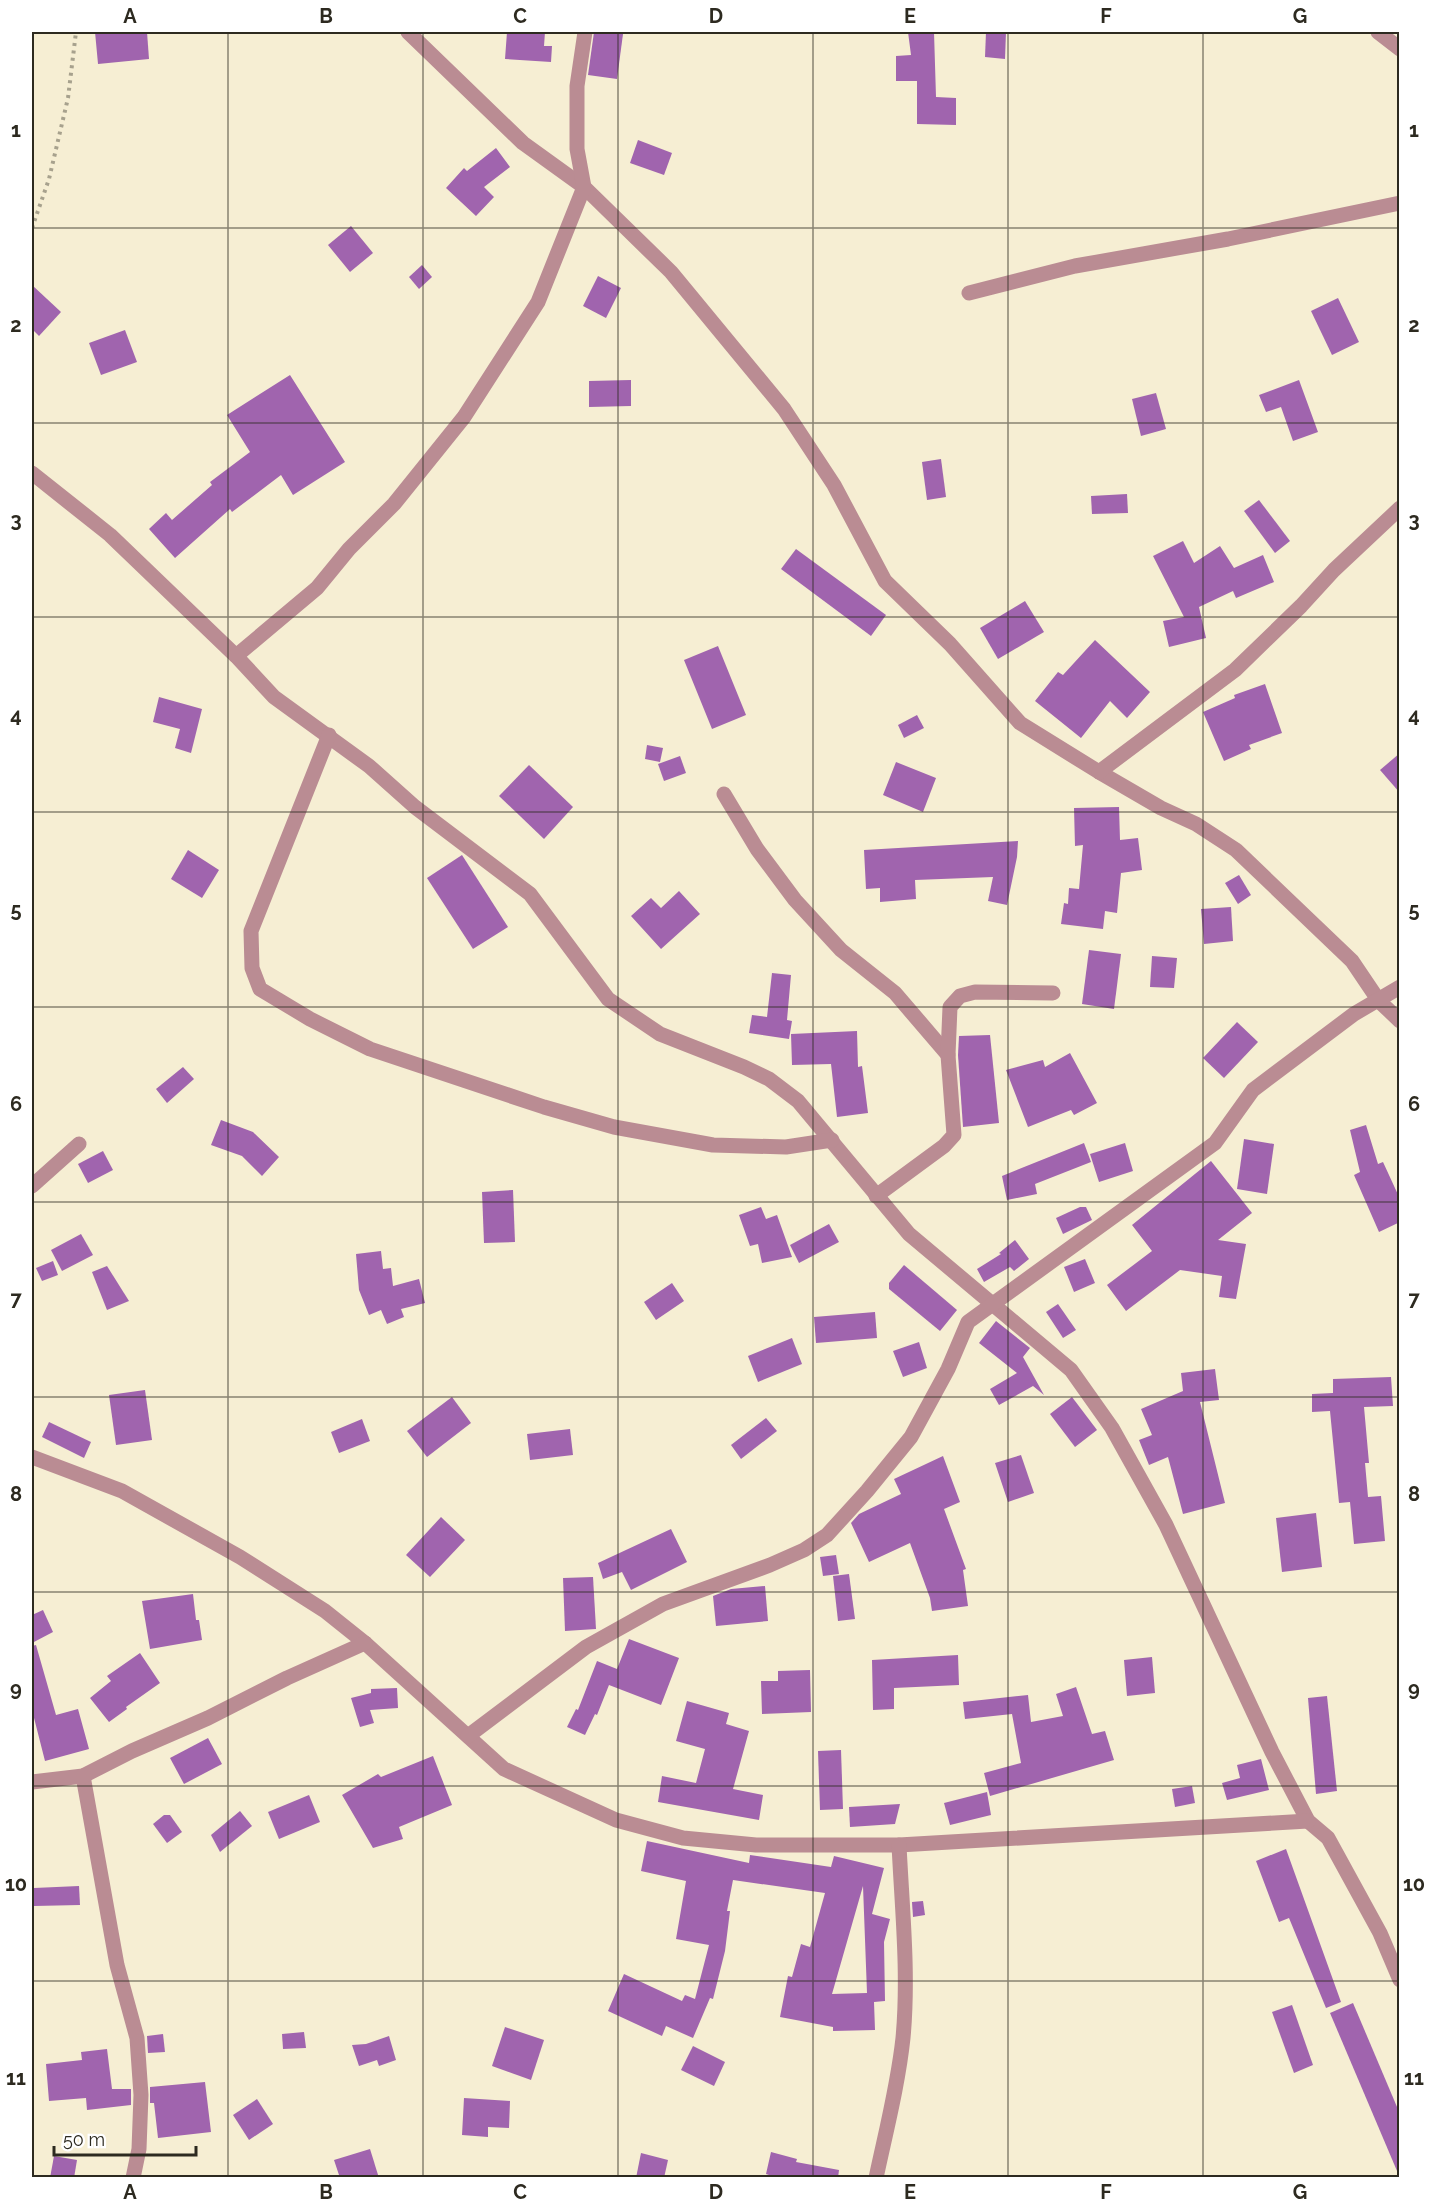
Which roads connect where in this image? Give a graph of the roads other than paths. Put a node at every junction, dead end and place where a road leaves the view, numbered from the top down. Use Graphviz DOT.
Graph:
graph roads {
  1 [pos="408,32"];
  2 [pos="585,32"];
  3 [pos="1378,32"];
  4 [pos="1400,49"];
  5 [pos="584,187"];
  6 [pos="1400,203"];
  7 [pos="969,293"];
  8 [pos="32,473"];
  9 [pos="1400,508"];
  10 [pos="236,657"];
  11 [pos="329,735"];
  12 [pos="1099,772"];
  13 [pos="724,794"];
  14 [pos="1400,987"];
  15 [pos="1053,993"];
  16 [pos="1379,1001"];
  17 [pos="1400,1021"];
  18 [pos="948,1055"];
  19 [pos="832,1140"];
  20 [pos="79,1144"];
  21 [pos="32,1185"];
  22 [pos="876,1196"];
  23 [pos="993,1303"];
  24 [pos="32,1457"];
  25 [pos="365,1642"];
  26 [pos="468,1736"];
  27 [pos="83,1776"];
  28 [pos="32,1782"];
  29 [pos="1308,1821"];
  30 [pos="899,1845"];
  31 [pos="1397,1964"];
  32 [pos="1400,1980"];
  33 [pos="133,2178"];
  34 [pos="876,2178"];
  1 -- 5 [label="street"];
  2 -- 5 [label="street"];
  3 -- 4 [label="street"];
  5 -- 10 [label="street"];
  5 -- 12 [label="street"];
  6 -- 7 [label="street"];
  8 -- 10 [label="street"];
  9 -- 12 [label="street"];
  10 -- 11 [label="street"];
  11 -- 19 [label="street"];
  11 -- 19 [label="street"];
  12 -- 16 [label="street"];
  13 -- 18 [label="street"];
  14 -- 16 [label="street"];
  15 -- 18 [label="street"];
  16 -- 17 [label="street"];
  16 -- 23 [label="street"];
  18 -- 22 [label="street"];
  19 -- 22 [label="street"];
  20 -- 21 [label="street"];
  22 -- 23 [label="street"];
  23 -- 26 [label="street"];
  23 -- 29 [label="street"];
  24 -- 25 [label="street"];
  25 -- 26 [label="street"];
  25 -- 27 [label="street"];
  26 -- 30 [label="street"];
  27 -- 28 [label="street"];
  27 -- 33 [label="street"];
  29 -- 30 [label="street"];
  29 -- 31 [label="street"];
  30 -- 34 [label="street"];
  31 -- 32 [label="street"];
}
